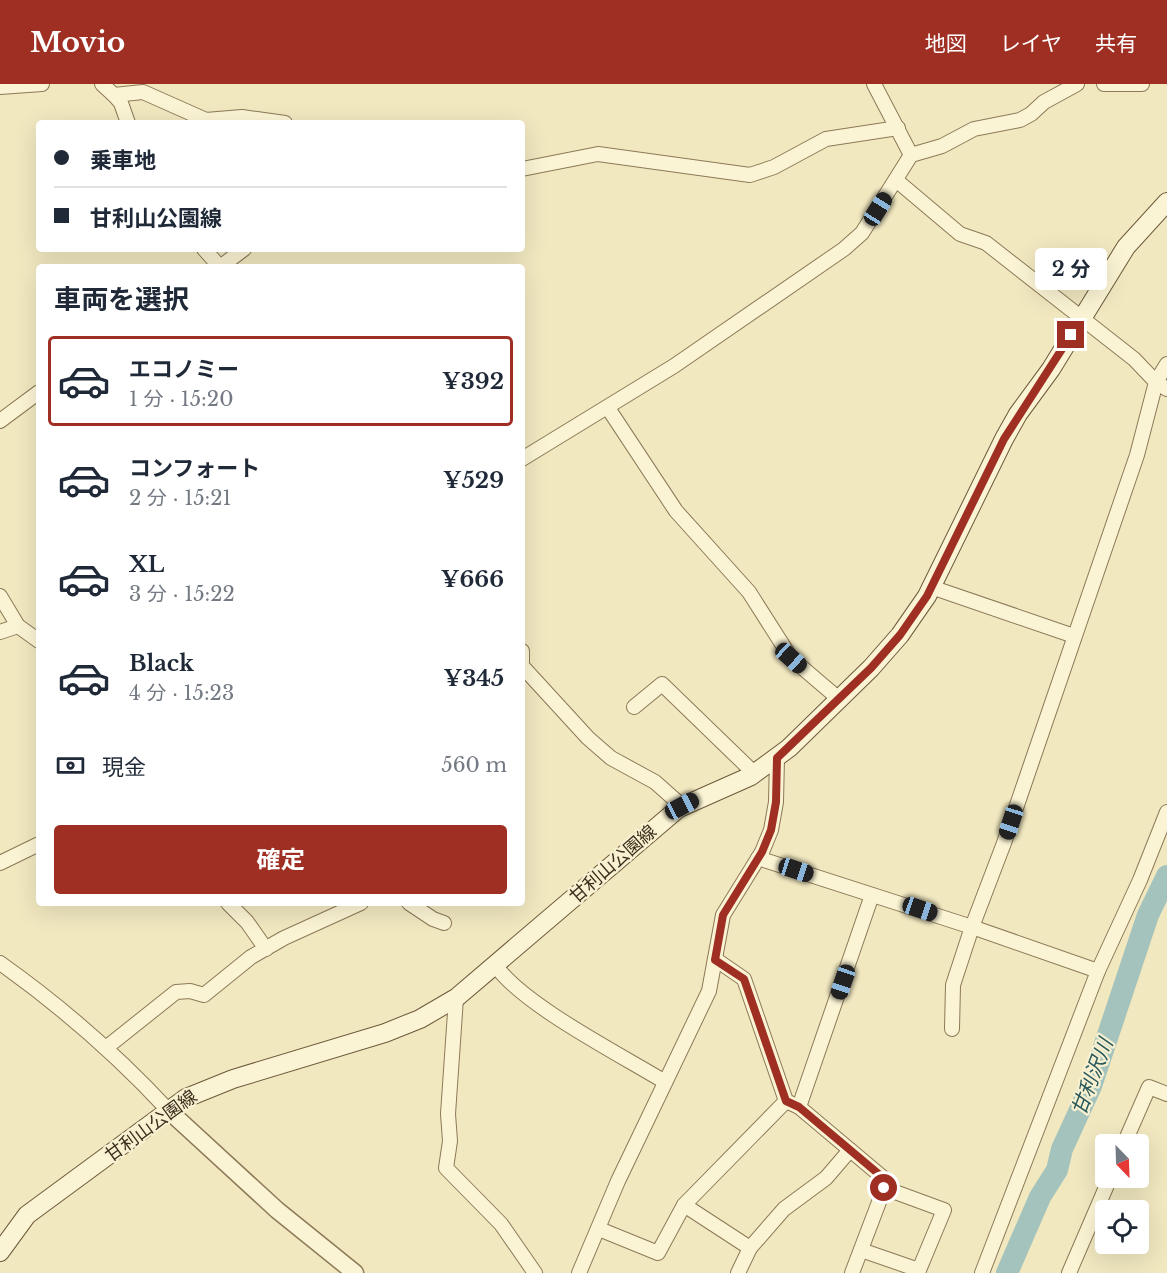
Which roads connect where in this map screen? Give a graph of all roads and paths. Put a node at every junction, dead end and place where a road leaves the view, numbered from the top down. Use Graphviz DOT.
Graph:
graph roads {
  1 [pos="42,84"];
  2 [pos="102,84"];
  3 [pos="874,84"];
  4 [pos="1077,84"];
  5 [pos="1104,84"];
  6 [pos="1142,84"];
  7 [pos="0,87"];
  8 [pos="114,94"];
  9 [pos="127,120"];
  10 [pos="206,120"];
  11 [pos="206,120"];
  12 [pos="264,120"];
  13 [pos="898,128"];
  14 [pos="911,155"];
  15 [pos="525,168"];
  16 [pos="896,180"];
  17 [pos="1167,202"];
  18 [pos="207,252"];
  19 [pos="240,252"];
  20 [pos="217,264"];
  21 [pos="224,264"];
  22 [pos="1081,318"];
  23 [pos="1167,364"];
  24 [pos="1162,386"];
  25 [pos="36,394"];
  26 [pos="608,408"];
  27 [pos="0,421"];
  28 [pos="525,457"];
  29 [pos="931,587"];
  30 [pos="0,596"];
  31 [pos="18,626"];
  32 [pos="0,632"];
  33 [pos="1074,636"];
  34 [pos="36,639"];
  35 [pos="525,667"];
  36 [pos="839,699"];
  37 [pos="634,707"];
  38 [pos="777,758"];
  39 [pos="755,774"];
  40 [pos="682,806"];
  41 [pos="1167,812"];
  42 [pos="36,845"];
  43 [pos="758,858"];
  44 [pos="0,863"];
  45 [pos="873,895"];
  46 [pos="231,906"];
  47 [pos="355,906"];
  48 [pos="414,906"];
  49 [pos="444,923"];
  50 [pos="972,927"];
  51 [pos="266,949"];
  52 [pos="715,960"];
  53 [pos="0,963"];
  54 [pos="496,966"];
  55 [pos="1098,971"];
  56 [pos="456,998"];
  57 [pos="952,1029"];
  58 [pos="107,1047"];
  59 [pos="665,1082"];
  60 [pos="1167,1094"];
  61 [pos="792,1104"];
  62 [pos="168,1110"];
  63 [pos="1128,1134"];
  64 [pos="850,1150"];
  65 [pos="884,1188"];
  66 [pos="1106,1188"];
  67 [pos="684,1205"];
  68 [pos="599,1229"];
  69 [pos="750,1248"];
  70 [pos="861,1250"];
  71 [pos="0,1252"];
  72 [pos="355,1273"];
  73 [pos="535,1273"];
  74 [pos="579,1273"];
  75 [pos="738,1273"];
  76 [pos="852,1273"];
  77 [pos="981,1273"];
  78 [pos="1069,1273"];
  1 -- 7 [label="street"];
  2 -- 8 [label="street"];
  3 -- 13 [label="street"];
  4 -- 14 [label="street"];
  5 -- 6 [label="street"];
  8 -- 9 [label="street"];
  8 -- 11 [label="street"];
  10 -- 12 [label="street"];
  13 -- 14 [label="street"];
  13 -- 15 [label="street"];
  14 -- 16 [label="street"];
  16 -- 22 [label="street"];
  16 -- 26 [label="street"];
  17 -- 22 [label="main road, 甘利山公園線"];
  18 -- 20 [label="street"];
  19 -- 21 [label="street"];
  22 -- 24 [label="street"];
  22 -- 29 [label="main road, 甘利山公園線"];
  23 -- 24 [label="street"];
  24 -- 33 [label="street"];
  25 -- 27 [label="street"];
  26 -- 28 [label="street"];
  26 -- 36 [label="street"];
  29 -- 33 [label="street"];
  29 -- 36 [label="main road, 甘利山公園線"];
  30 -- 31 [label="street"];
  31 -- 32 [label="street"];
  31 -- 34 [label="street"];
  33 -- 50 [label="street"];
  35 -- 40 [label="street"];
  36 -- 38 [label="main road, 甘利山公園線"];
  37 -- 39 [label="street"];
  38 -- 39 [label="main road, 甘利山公園線"];
  38 -- 43 [label="street"];
  39 -- 40 [label="main road, 甘利山公園線"];
  40 -- 54 [label="main road, 甘利山公園線"];
  41 -- 55 [label="street"];
  42 -- 44 [label="street"];
  43 -- 45 [label="street"];
  43 -- 52 [label="street"];
  45 -- 50 [label="street"];
  45 -- 61 [label="street"];
  46 -- 51 [label="street"];
  47 -- 51 [label="street"];
  48 -- 49 [label="street"];
  50 -- 55 [label="street"];
  50 -- 57 [label="street"];
  51 -- 58 [label="street"];
  52 -- 59 [label="street"];
  52 -- 61 [label="street"];
  53 -- 58 [label="street"];
  54 -- 56 [label="main road, 甘利山公園線"];
  54 -- 59 [label="street"];
  55 -- 77 [label="street"];
  56 -- 62 [label="main road, 甘利山公園線"];
  56 -- 73 [label="street"];
  58 -- 62 [label="street"];
  59 -- 68 [label="street"];
  60 -- 63 [label="street"];
  61 -- 64 [label="street"];
  61 -- 67 [label="street"];
  62 -- 71 [label="main road, 甘利山公園線"];
  62 -- 72 [label="street"];
  64 -- 65 [label="street"];
  64 -- 69 [label="street"];
  65 -- 70 [label="street"];
  65 -- 70 [label="street"];
  66 -- 78 [label="street"];
  67 -- 68 [label="street"];
  67 -- 69 [label="street"];
  68 -- 74 [label="street"];
  69 -- 75 [label="street"];
  70 -- 76 [label="street"];
}
